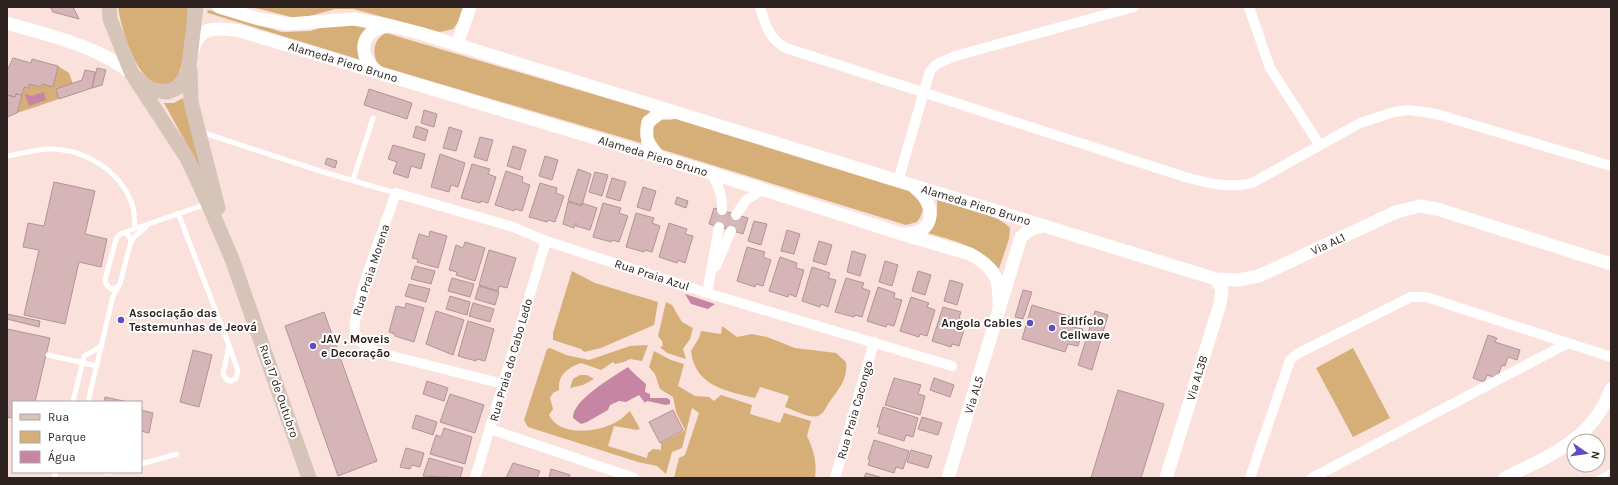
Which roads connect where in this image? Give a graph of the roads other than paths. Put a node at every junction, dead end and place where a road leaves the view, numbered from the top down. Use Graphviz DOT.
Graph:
graph roads {
  1 [pos="109,7"];
  2 [pos="196,7"];
  3 [pos="219,7"];
  4 [pos="470,7"];
  5 [pos="760,7"];
  6 [pos="1134,7"];
  7 [pos="1249,7"];
  8 [pos="7,23"];
  9 [pos="392,26"];
  10 [pos="457,45"];
  11 [pos="191,58"];
  12 [pos="132,74"];
  13 [pos="379,74"];
  14 [pos="923,92"];
  15 [pos="674,112"];
  16 [pos="373,118"];
  17 [pos="198,132"];
  18 [pos="1319,144"];
  19 [pos="7,156"];
  20 [pos="659,157"];
  21 [pos="1611,166"];
  22 [pos="711,172"];
  23 [pos="354,180"];
  24 [pos="898,181"];
  25 [pos="911,185"];
  26 [pos="764,189"];
  27 [pos="396,193"];
  28 [pos="208,203"];
  29 [pos="722,210"];
  30 [pos="178,213"];
  31 [pos="736,215"];
  32 [pos="159,220"];
  33 [pos="1043,226"];
  34 [pos="718,227"];
  35 [pos="135,228"];
  36 [pos="732,231"];
  37 [pos="120,234"];
  38 [pos="902,234"];
  39 [pos="546,241"];
  40 [pos="130,244"];
  41 [pos="232,259"];
  42 [pos="1611,264"];
  43 [pos="711,279"];
  44 [pos="1216,279"];
  45 [pos="120,284"];
  46 [pos="107,286"];
  47 [pos="707,293"];
  48 [pos="113,296"];
  49 [pos="999,311"];
  50 [pos="874,342"];
  51 [pos="1568,343"];
  52 [pos="229,345"];
  53 [pos="102,346"];
  54 [pos="48,355"];
  55 [pos="1611,357"];
  56 [pos="82,363"];
  57 [pos="97,366"];
  58 [pos="952,366"];
  59 [pos="503,384"];
  60 [pos="1611,389"];
  61 [pos="73,401"];
  62 [pos="88,401"];
  63 [pos="490,429"];
  64 [pos="177,454"];
  65 [pos="142,464"];
  66 [pos="1611,472"];
  67 [pos="309,478"];
  68 [pos="475,478"];
  69 [pos="634,478"];
  70 [pos="835,478"];
  71 [pos="948,478"];
  72 [pos="1166,478"];
  73 [pos="1250,478"];
  74 [pos="1312,478"];
  75 [pos="1505,478"];
  76 [pos="1599,478"];
  1 -- 12 [label="main road"];
  2 -- 11 [label="main road"];
  3 -- 9 [label="street, Alameda Piero Bruno"];
  4 -- 10 [label="street"];
  5 -- 14 [label="street"];
  6 -- 14 [label="street"];
  7 -- 18 [label="street"];
  8 -- 12 [label="street"];
  9 -- 10 [label="street, Alameda Piero Bruno"];
  9 -- 13 [label="street"];
  10 -- 15 [label="street, Alameda Piero Bruno"];
  11 -- 12 [label="main road"];
  11 -- 13 [label="street, Alameda Piero Bruno"];
  11 -- 17 [label="main road, Rua 17 de Outubro"];
  12 -- 28 [label="main road, Rua 17 de Outubro"];
  13 -- 20 [label="street, Alameda Piero Bruno"];
  14 -- 18 [label="street"];
  14 -- 24 [label="street"];
  15 -- 20 [label="street"];
  15 -- 24 [label="street, Alameda Piero Bruno"];
  16 -- 23 [label="lane"];
  17 -- 23 [label="lane, Rua Praia Azul"];
  17 -- 41 [label="main road, Rua 17 de Outubro"];
  18 -- 21 [label="street"];
  19 -- 35 [label="lane"];
  20 -- 22 [label="street, Alameda Piero Bruno"];
  22 -- 26 [label="street, Alameda Piero Bruno"];
  22 -- 29 [label="street"];
  23 -- 27 [label="lane, Rua Praia Azul"];
  24 -- 25 [label="street, Alameda Piero Bruno"];
  25 -- 33 [label="street, Alameda Piero Bruno"];
  25 -- 38 [label="street"];
  26 -- 31 [label="street"];
  26 -- 38 [label="street, Alameda Piero Bruno"];
  27 -- 39 [label="street, Rua Praia Azul"];
  27 -- 59 [label="street, Rua Praia Morena"];
  28 -- 30 [label="lane"];
  28 -- 41 [label="main road, Rua 17 de Outubro"];
  30 -- 32 [label="lane"];
  30 -- 52 [label="lane"];
  32 -- 35 [label="lane"];
  32 -- 40 [label="lane"];
  33 -- 44 [label="street, Via AL1"];
  33 -- 49 [label="street, Alameda Piero Bruno"];
  34 -- 43 [label="street"];
  35 -- 37 [label="lane"];
  36 -- 43 [label="street"];
  37 -- 40 [label="lane"];
  37 -- 46 [label="lane"];
  38 -- 49 [label="street, Alameda Piero Bruno"];
  39 -- 47 [label="street, Rua Praia Azul"];
  39 -- 59 [label="street, Rua Praia do Cabo Ledo"];
  40 -- 45 [label="lane"];
  41 -- 67 [label="main road, Rua 17 de Outubro"];
  42 -- 44 [label="street, Via AL1"];
  43 -- 47 [label="street"];
  44 -- 72 [label="street, Via AL3B"];
  45 -- 46 [label="lane"];
  45 -- 48 [label="lane"];
  46 -- 48 [label="lane"];
  47 -- 50 [label="street, Rua Praia Azul"];
  48 -- 53 [label="lane"];
  49 -- 71 [label="street, Via AL5"];
  50 -- 58 [label="street, Rua Praia Azul"];
  50 -- 70 [label="street, Rua Praia Cacongo"];
  51 -- 55 [label="street"];
  51 -- 73 [label="street"];
  51 -- 74 [label="street"];
  52 -- 52 [label="lane"];
  53 -- 56 [label="lane"];
  53 -- 57 [label="lane"];
  54 -- 56 [label="lane"];
  56 -- 57 [label="lane"];
  56 -- 61 [label="lane"];
  57 -- 62 [label="lane"];
  59 -- 63 [label="street, Rua Praia do Cabo Ledo"];
  60 -- 75 [label="street"];
  63 -- 68 [label="street, Rua Praia do Cabo Ledo"];
  63 -- 69 [label="street"];
  64 -- 65 [label="lane"];
  66 -- 76 [label="lane"];
}
